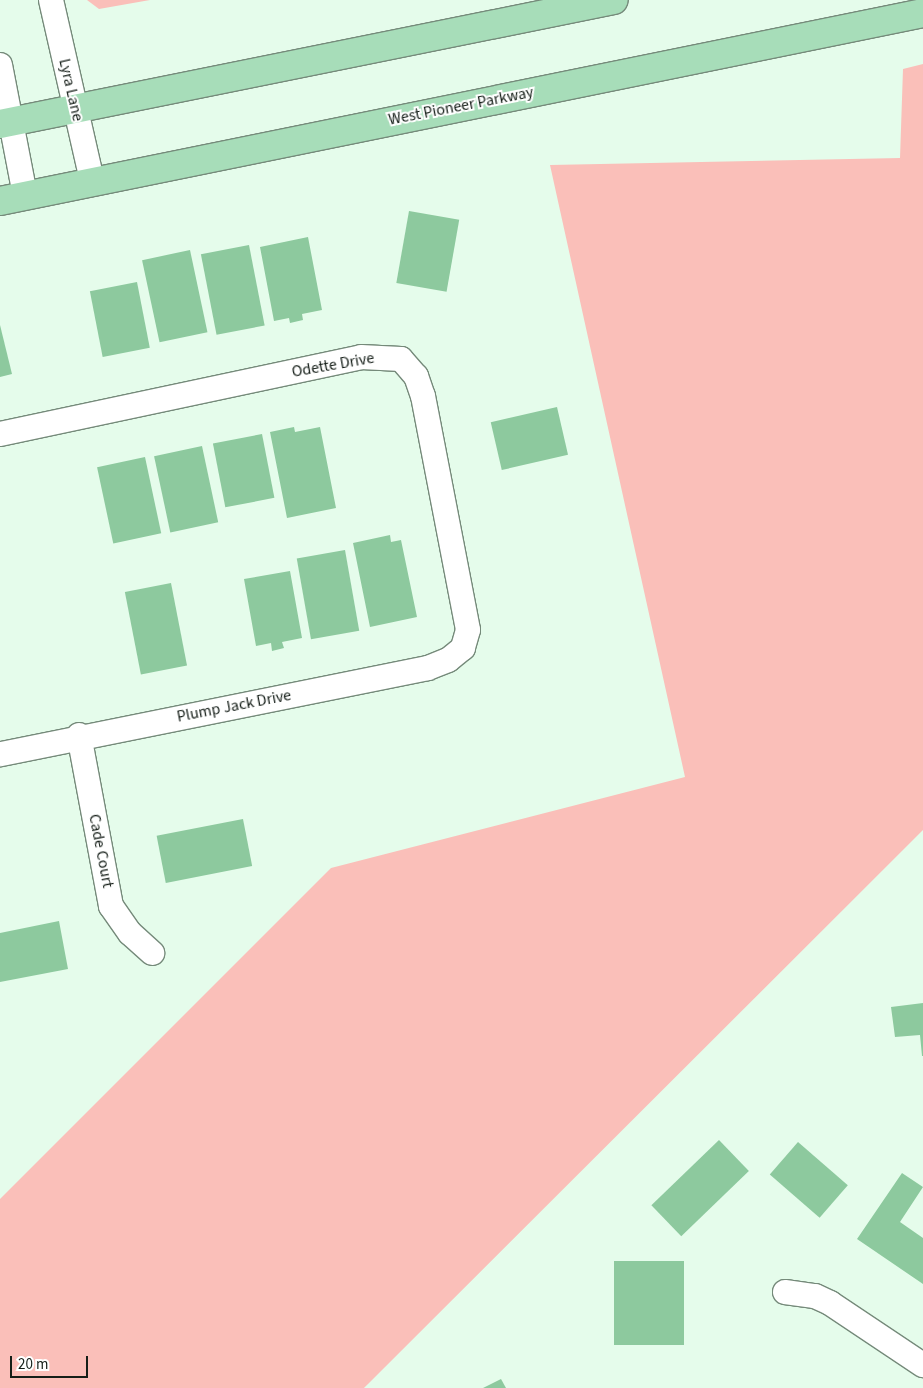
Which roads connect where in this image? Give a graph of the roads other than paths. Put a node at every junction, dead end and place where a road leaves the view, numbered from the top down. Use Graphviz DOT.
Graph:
graph roads {
  1 [pos="51,0"];
  2 [pos="614,0"];
  3 [pos="923,13"];
  4 [pos="0,65"];
  5 [pos="75,111"];
  6 [pos="5,124"];
  7 [pos="92,180"];
  8 [pos="13,198"];
  9 [pos="0,434"];
  10 [pos="463,648"];
  11 [pos="79,736"];
  12 [pos="0,754"];
  13 [pos="152,953"];
  14 [pos="785,1292"];
  15 [pos="923,1365"];
  1 -- 5 [label="street, Lyra Lane"];
  2 -- 5 [label="main road"];
  3 -- 7 [label="main road, West Pioneer Parkway"];
  4 -- 6 [label="street"];
  5 -- 6 [label="main road"];
  5 -- 7 [label="street, Lyra Lane"];
  6 -- 8 [label="street"];
  7 -- 8 [label="main road, West Pioneer Parkway"];
  9 -- 10 [label="street, Odette Drive"];
  10 -- 11 [label="street, Plump Jack Drive"];
  11 -- 12 [label="street, Plump Jack Drive"];
  11 -- 13 [label="street, Cade Court"];
  14 -- 15 [label="street"];
}
